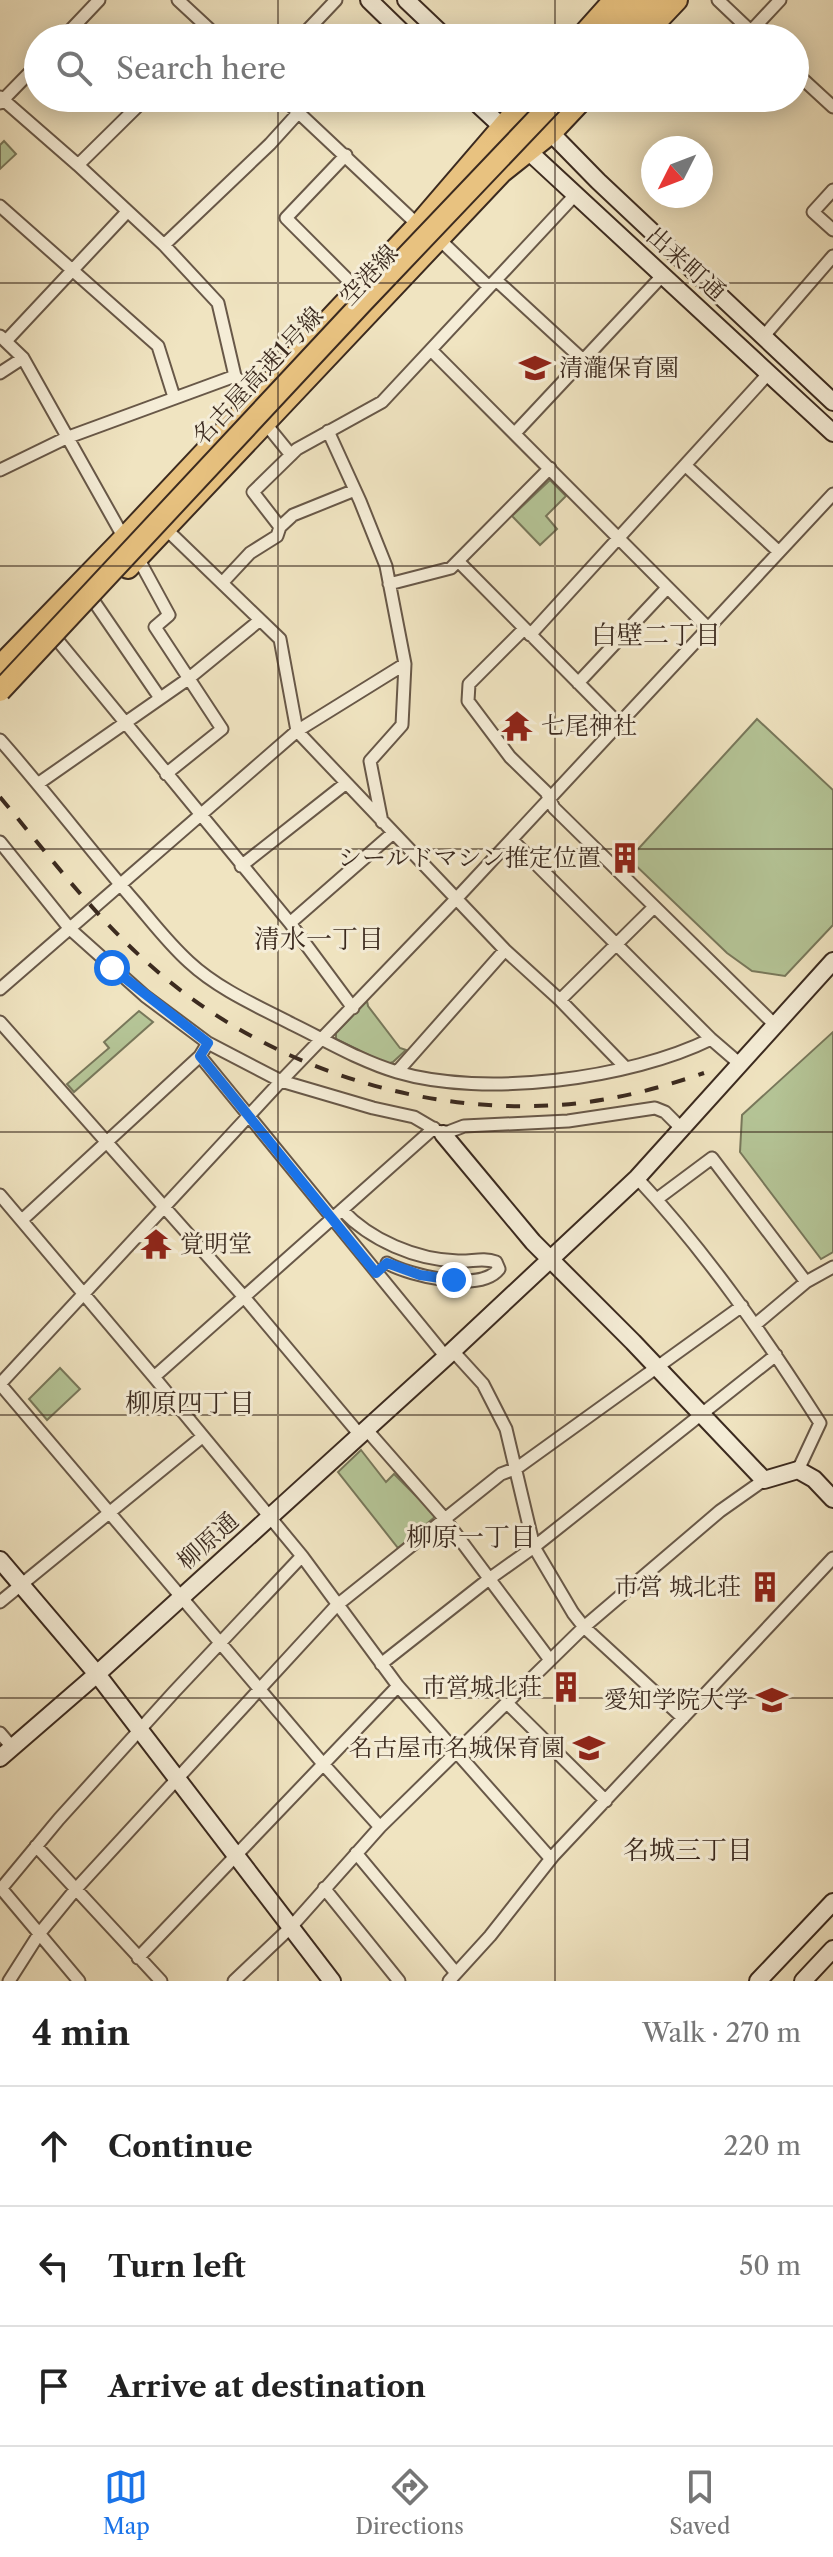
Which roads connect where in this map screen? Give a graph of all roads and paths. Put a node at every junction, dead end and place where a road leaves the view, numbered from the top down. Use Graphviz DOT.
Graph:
graph roads {
  1 [pos="99,0"];
  2 [pos="178,0"];
  3 [pos="336,0"];
  4 [pos="369,0"];
  5 [pos="614,0"];
  6 [pos="635,0"];
  7 [pos="651,0"];
  8 [pos="659,0"];
  9 [pos="677,0"];
  10 [pos="718,0"];
  11 [pos="780,0"];
  12 [pos="410,1"];
  13 [pos="76,24"];
  14 [pos="201,24"];
  15 [pos="313,24"];
  16 [pos="394,24"];
  17 [pos="432,24"];
  18 [pos="593,24"];
  19 [pos="612,24"];
  20 [pos="635,24"];
  21 [pos="635,24"];
  22 [pos="644,24"];
  23 [pos="743,24"];
  24 [pos="763,24"];
  25 [pos="24,78"];
  26 [pos="809,85"];
  27 [pos="1,100"];
  28 [pos="833,107"];
  29 [pos="132,112"];
  30 [pos="299,112"];
  31 [pos="486,112"];
  32 [pos="512,112"];
  33 [pos="530,112"];
  34 [pos="530,112"];
  35 [pos="544,112"];
  36 [pos="571,112"];
  37 [pos="502,127"];
  38 [pos="551,133"];
  39 [pos="528,149"];
  40 [pos="346,155"];
  41 [pos="78,165"];
  42 [pos="833,190"];
  43 [pos="576,194"];
  44 [pos="0,206"];
  45 [pos="127,212"];
  46 [pos="418,225"];
  47 [pos="833,230"];
  48 [pos="439,239"];
  49 [pos="164,245"];
  50 [pos="833,256"];
  51 [pos="74,271"];
  52 [pos="662,276"];
  53 [pos="493,283"];
  54 [pos="357,289"];
  55 [pos="763,337"];
  56 [pos="3,339"];
  57 [pos="431,350"];
  58 [pos="23,358"];
  59 [pos="583,360"];
  60 [pos="0,373"];
  61 [pos="769,373"];
  62 [pos="235,376"];
  63 [pos="174,397"];
  64 [pos="255,397"];
  65 [pos="833,402"];
  66 [pos="265,423"];
  67 [pos="328,431"];
  68 [pos="515,433"];
  69 [pos="833,433"];
  70 [pos="66,438"];
  71 [pos="291,455"];
  72 [pos="685,465"];
  73 [pos="550,468"];
  74 [pos="0,470"];
  75 [pos="355,490"];
  76 [pos="830,503"];
  77 [pos="280,527"];
  78 [pos="166,529"];
  79 [pos="124,538"];
  80 [pos="619,538"];
  81 [pos="779,552"];
  82 [pos="138,558"];
  83 [pos="458,561"];
  84 [pos="222,583"];
  85 [pos="389,584"];
  86 [pos="667,588"];
  87 [pos="95,603"];
  88 [pos="260,620"];
  89 [pos="709,629"];
  90 [pos="527,632"];
  91 [pos="59,642"];
  92 [pos="405,664"];
  93 [pos="1,665"];
  94 [pos="188,679"];
  95 [pos="578,683"];
  96 [pos="0,691"];
  97 [pos="160,698"];
  98 [pos="0,703"];
  99 [pos="125,724"];
  100 [pos="619,724"];
  101 [pos="297,731"];
  102 [pos="0,740"];
  103 [pos="166,774"];
  104 [pos="39,783"];
  105 [pos="345,784"];
  106 [pos="549,800"];
  107 [pos="198,815"];
  108 [pos="382,822"];
  109 [pos="393,833"];
  110 [pos="512,840"];
  111 [pos="0,842"];
  112 [pos="241,866"];
  113 [pos="121,886"];
  114 [pos="456,899"];
  115 [pos="654,907"];
  116 [pos="290,923"];
  117 [pos="70,929"];
  118 [pos="617,946"];
  119 [pos="505,950"];
  120 [pos="833,961"];
  121 [pos="0,989"];
  122 [pos="560,1000"];
  123 [pos="353,1008"];
  124 [pos="0,1022"];
  125 [pos="775,1025"];
  126 [pos="324,1039"];
  127 [pos="711,1039"];
  128 [pos="208,1043"];
  129 [pos="200,1056"];
  130 [pos="740,1064"];
  131 [pos="626,1068"];
  132 [pos="397,1072"];
  133 [pos="281,1081"];
  134 [pos="250,1118"];
  135 [pos="682,1129"];
  136 [pos="438,1131"];
  137 [pos="107,1141"];
  138 [pos="637,1178"];
  139 [pos="0,1195"];
  140 [pos="657,1199"];
  141 [pos="164,1207"];
  142 [pos="337,1214"];
  143 [pos="22,1220"];
  144 [pos="392,1245"];
  145 [pos="550,1258"];
  146 [pos="387,1263"];
  147 [pos="833,1267"];
  148 [pos="376,1273"];
  149 [pos="806,1282"];
  150 [pos="84,1294"];
  151 [pos="244,1297"];
  152 [pos="742,1306"];
  153 [pos="756,1324"];
  154 [pos="449,1354"];
  155 [pos="776,1355"];
  156 [pos="657,1368"];
  157 [pos="154,1377"];
  158 [pos="0,1384"];
  159 [pos="701,1414"];
  160 [pos="363,1432"];
  161 [pos="202,1437"];
  162 [pos="517,1468"];
  163 [pos="798,1470"];
  164 [pos="764,1480"];
  165 [pos="833,1499"];
  166 [pos="110,1512"];
  167 [pos="269,1517"];
  168 [pos="444,1518"];
  169 [pos="534,1547"];
  170 [pos="302,1556"];
  171 [pos="833,1558"];
  172 [pos="0,1560"];
  173 [pos="489,1579"];
  174 [pos="21,1584"];
  175 [pos="182,1596"];
  176 [pos="0,1602"];
  177 [pos="336,1606"];
  178 [pos="584,1627"];
  179 [pos="221,1642"];
  180 [pos="550,1660"];
  181 [pos="381,1664"];
  182 [pos="97,1674"];
  183 [pos="398,1686"];
  184 [pos="259,1687"];
  185 [pos="507,1703"];
  186 [pos="683,1718"];
  187 [pos="141,1730"];
  188 [pos="0,1733"];
  189 [pos="6,1753"];
  190 [pos="455,1753"];
  191 [pos="324,1765"];
  192 [pos="177,1778"];
  193 [pos="606,1801"];
  194 [pos="380,1827"];
  195 [pos="36,1846"];
  196 [pos="356,1853"];
  197 [pos="237,1856"];
  198 [pos="551,1859"];
  199 [pos="0,1888"];
  200 [pos="324,1888"];
  201 [pos="75,1890"];
  202 [pos="833,1902"];
  203 [pos="291,1927"];
  204 [pos="39,1934"];
  205 [pos="833,1949"];
  206 [pos="138,1958"];
  207 [pos="453,1977"];
  208 [pos="9,1981"];
  209 [pos="79,1981"];
  210 [pos="161,1981"];
  211 [pos="234,1981"];
  212 [pos="332,1981"];
  213 [pos="399,1981"];
  214 [pos="758,1981"];
  215 [pos="803,1981"];
  1 -- 13 [label="street"];
  2 -- 14 [label="street"];
  3 -- 15 [label="street"];
  4 -- 16 [label="street"];
  5 -- 18 [label="highway"];
  6 -- 19 [label="highway"];
  7 -- 20 [label="highway"];
  8 -- 21 [label="highway"];
  9 -- 22 [label="highway"];
  10 -- 23 [label="street"];
  11 -- 24 [label="street"];
  12 -- 17 [label="street"];
  25 -- 27 [label="street"];
  26 -- 28 [label="street"];
  27 -- 41 [label="street"];
  29 -- 41 [label="street"];
  30 -- 40 [label="street"];
  30 -- 49 [label="street"];
  31 -- 37 [label="street, 出来町通"];
  32 -- 37 [label="highway, 空港線"];
  33 -- 93 [label="highway, 名古屋高速1号線"];
  34 -- 38 [label="street, 出来町通"];
  35 -- 96 [label="highway, 名古屋高速1号線, bridge"];
  36 -- 38 [label="highway, 空港線"];
  37 -- 39 [label="street, 出来町通"];
  37 -- 46 [label="highway, 空港線"];
  38 -- 39 [label="highway, 空港線"];
  38 -- 55 [label="street, 出来町通"];
  39 -- 43 [label="street, 出来町通"];
  39 -- 48 [label="highway, 空港線"];
  40 -- 46 [label="street"];
  40 -- 54 [label="street"];
  41 -- 45 [label="street"];
  42 -- 47 [label="street"];
  43 -- 52 [label="street, 出来町通"];
  43 -- 53 [label="street"];
  44 -- 51 [label="street"];
  45 -- 49 [label="street"];
  45 -- 51 [label="street"];
  46 -- 54 [label="highway, 空港線"];
  48 -- 53 [label="street"];
  48 -- 66 [label="highway, 空港線"];
  49 -- 62 [label="street"];
  50 -- 55 [label="street"];
  51 -- 56 [label="street"];
  51 -- 63 [label="street"];
  52 -- 59 [label="street"];
  52 -- 61 [label="street, 出来町通"];
  53 -- 57 [label="street"];
  53 -- 59 [label="street"];
  54 -- 64 [label="highway, 空港線"];
  55 -- 65 [label="street, 出来町通"];
  56 -- 58 [label="street"];
  57 -- 67 [label="street"];
  57 -- 68 [label="street"];
  58 -- 60 [label="street"];
  58 -- 70 [label="street"];
  59 -- 68 [label="street"];
  61 -- 69 [label="street, 出来町通"];
  61 -- 72 [label="street"];
  62 -- 63 [label="street"];
  62 -- 64 [label="street"];
  63 -- 70 [label="street"];
  64 -- 79 [label="highway, 空港線"];
  66 -- 71 [label="street"];
  66 -- 78 [label="highway, 空港線"];
  67 -- 71 [label="street"];
  67 -- 75 [label="street"];
  68 -- 73 [label="street"];
  70 -- 74 [label="street"];
  70 -- 79 [label="street"];
  71 -- 77 [label="street"];
  72 -- 80 [label="street"];
  72 -- 81 [label="street"];
  73 -- 80 [label="street"];
  73 -- 83 [label="street"];
  75 -- 77 [label="street"];
  75 -- 85 [label="street"];
  76 -- 81 [label="street"];
  77 -- 84 [label="street"];
  78 -- 82 [label="highway, 空港線"];
  78 -- 84 [label="street"];
  79 -- 93 [label="highway, 空港線"];
  80 -- 86 [label="street"];
  80 -- 90 [label="street"];
  81 -- 89 [label="street"];
  82 -- 87 [label="highway, 空港線"];
  82 -- 94 [label="street"];
  83 -- 85 [label="street"];
  83 -- 90 [label="street"];
  84 -- 88 [label="street"];
  85 -- 92 [label="street"];
  86 -- 89 [label="street"];
  86 -- 95 [label="street"];
  87 -- 91 [label="highway, 空港線"];
  87 -- 97 [label="street"];
  88 -- 94 [label="street"];
  88 -- 101 [label="street"];
  89 -- 100 [label="street"];
  90 -- 95 [label="street"];
  90 -- 106 [label="street"];
  91 -- 98 [label="highway, 空港線"];
  91 -- 99 [label="street"];
  92 -- 101 [label="street"];
  92 -- 108 [label="street"];
  94 -- 97 [label="street"];
  94 -- 103 [label="street"];
  95 -- 100 [label="street"];
  97 -- 99 [label="street"];
  99 -- 103 [label="street"];
  99 -- 104 [label="street"];
  100 -- 106 [label="street"];
  101 -- 105 [label="street"];
  101 -- 107 [label="street"];
  102 -- 104 [label="street"];
  103 -- 107 [label="street"];
  104 -- 113 [label="street"];
  105 -- 108 [label="street"];
  105 -- 112 [label="street"];
  106 -- 110 [label="street"];
  106 -- 115 [label="street"];
  107 -- 112 [label="street"];
  107 -- 113 [label="street"];
  108 -- 109 [label="street"];
  109 -- 114 [label="street"];
  109 -- 116 [label="street"];
  110 -- 114 [label="street"];
  110 -- 118 [label="street"];
  111 -- 117 [label="street"];
  112 -- 116 [label="street"];
  113 -- 117 [label="street"];
  113 -- 126 [label="street"];
  114 -- 119 [label="street"];
  114 -- 123 [label="street"];
  115 -- 118 [label="street"];
  115 -- 125 [label="street"];
  116 -- 123 [label="street"];
  117 -- 121 [label="street"];
  117 -- 128 [label="street"];
  118 -- 122 [label="street"];
  118 -- 127 [label="street"];
  119 -- 122 [label="street"];
  119 -- 132 [label="street"];
  120 -- 125 [label="street, 柳原通"];
  122 -- 131 [label="street"];
  123 -- 126 [label="street"];
  124 -- 137 [label="street"];
  125 -- 130 [label="street, 柳原通"];
  126 -- 132 [label="street"];
  126 -- 133 [label="street"];
  127 -- 130 [label="street"];
  127 -- 131 [label="street"];
  128 -- 129 [label="street"];
  128 -- 133 [label="street"];
  129 -- 134 [label="street"];
  129 -- 137 [label="street"];
  130 -- 135 [label="street, 柳原通"];
  131 -- 132 [label="street"];
  133 -- 134 [label="street"];
  133 -- 136 [label="street"];
  134 -- 141 [label="street"];
  134 -- 142 [label="street"];
  135 -- 136 [label="street"];
  135 -- 138 [label="street, 柳原通"];
  136 -- 142 [label="street"];
  136 -- 145 [label="street"];
  137 -- 141 [label="street"];
  137 -- 143 [label="street"];
  138 -- 140 [label="street"];
  138 -- 145 [label="street, 柳原通"];
  139 -- 143 [label="street"];
  140 -- 149 [label="street"];
  140 -- 152 [label="street"];
  141 -- 150 [label="street"];
  141 -- 151 [label="street"];
  142 -- 144 [label="street"];
  142 -- 148 [label="street"];
  142 -- 151 [label="street"];
  143 -- 150 [label="street"];
  144 -- 146 [label="street"];
  144 -- 146 [label="street"];
  145 -- 154 [label="street, 柳原通"];
  145 -- 156 [label="street"];
  146 -- 148 [label="street"];
  147 -- 149 [label="street"];
  148 -- 154 [label="street"];
  149 -- 153 [label="street"];
  150 -- 157 [label="street"];
  150 -- 158 [label="street"];
  151 -- 157 [label="street"];
  151 -- 160 [label="street"];
  152 -- 153 [label="street"];
  152 -- 156 [label="street"];
  153 -- 155 [label="street"];
  154 -- 160 [label="street, 柳原通"];
  154 -- 162 [label="street"];
  155 -- 159 [label="street"];
  155 -- 163 [label="street"];
  156 -- 159 [label="street"];
  156 -- 162 [label="street"];
  157 -- 161 [label="street"];
  158 -- 166 [label="street"];
  159 -- 164 [label="street"];
  159 -- 169 [label="street"];
  160 -- 167 [label="street, 柳原通"];
  160 -- 168 [label="street"];
  161 -- 166 [label="street"];
  161 -- 167 [label="street"];
  162 -- 168 [label="street"];
  162 -- 169 [label="street"];
  163 -- 164 [label="street"];
  163 -- 165 [label="street"];
  164 -- 178 [label="street"];
  166 -- 174 [label="street"];
  166 -- 175 [label="street"];
  167 -- 170 [label="street"];
  167 -- 175 [label="street, 柳原通"];
  168 -- 173 [label="street"];
  168 -- 177 [label="street"];
  169 -- 173 [label="street"];
  169 -- 178 [label="street"];
  170 -- 177 [label="street"];
  170 -- 179 [label="street"];
  171 -- 186 [label="street"];
  172 -- 174 [label="street"];
  173 -- 180 [label="street"];
  173 -- 181 [label="street"];
  174 -- 176 [label="street"];
  174 -- 182 [label="street"];
  175 -- 179 [label="street"];
  175 -- 182 [label="street, 柳原通"];
  177 -- 181 [label="street"];
  177 -- 184 [label="street"];
  178 -- 180 [label="street"];
  178 -- 186 [label="street"];
  179 -- 184 [label="street"];
  179 -- 187 [label="street"];
  180 -- 185 [label="street"];
  181 -- 183 [label="street"];
  182 -- 187 [label="street"];
  182 -- 189 [label="street, 柳原通"];
  183 -- 190 [label="street"];
  183 -- 191 [label="street"];
  184 -- 191 [label="street"];
  184 -- 192 [label="street"];
  185 -- 190 [label="street"];
  185 -- 193 [label="street"];
  186 -- 193 [label="street"];
  187 -- 192 [label="street"];
  187 -- 195 [label="street"];
  188 -- 189 [label="street"];
  190 -- 194 [label="street"];
  190 -- 198 [label="street"];
  191 -- 194 [label="street"];
  191 -- 197 [label="street"];
  192 -- 197 [label="street"];
  192 -- 201 [label="street"];
  193 -- 198 [label="street"];
  194 -- 196 [label="street"];
  195 -- 199 [label="street"];
  195 -- 201 [label="street"];
  196 -- 200 [label="street"];
  196 -- 207 [label="street"];
  197 -- 203 [label="street"];
  197 -- 206 [label="street"];
  198 -- 207 [label="street"];
  199 -- 204 [label="street"];
  200 -- 203 [label="street"];
  200 -- 213 [label="street"];
  201 -- 204 [label="street"];
  201 -- 206 [label="street"];
  202 -- 214 [label="street"];
  203 -- 211 [label="street"];
  203 -- 212 [label="street"];
  204 -- 208 [label="street"];
  204 -- 209 [label="street"];
  205 -- 215 [label="street"];
  206 -- 210 [label="street"];
}
